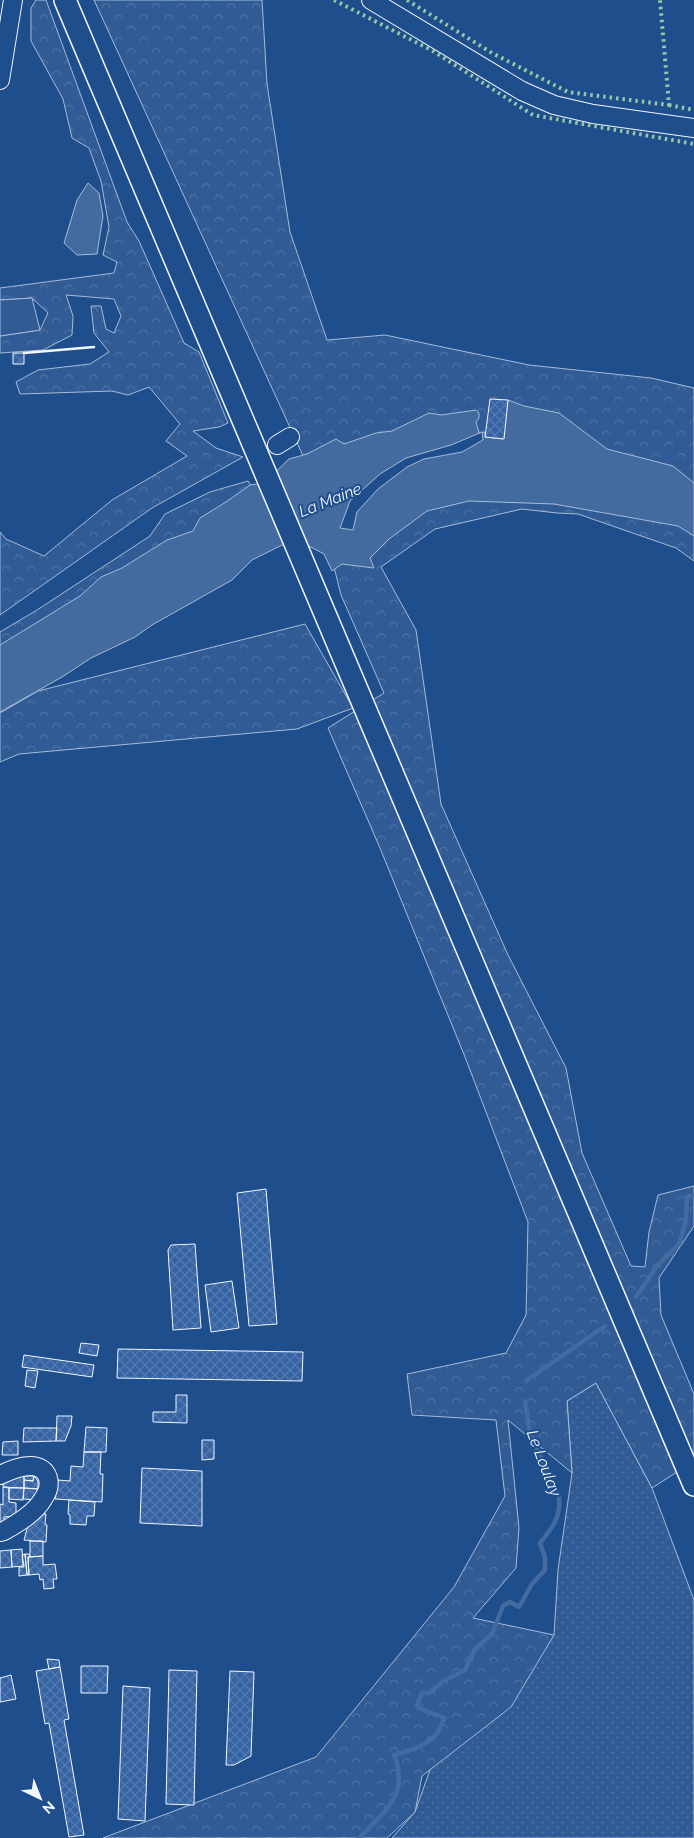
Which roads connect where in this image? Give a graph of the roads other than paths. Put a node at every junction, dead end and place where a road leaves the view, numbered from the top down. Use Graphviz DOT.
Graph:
graph roads {
  1 [pos="65,0"];
  2 [pos="371,0"];
  3 [pos="9,7"];
  4 [pos="0,80"];
  5 [pos="694,128"];
  6 [pos="0,1475"];
  7 [pos="694,1486"];
  8 [pos="0,1532"];
  1 -- 7 [label="main road"];
  2 -- 5 [label="street"];
  3 -- 4 [label="street"];
  6 -- 8 [label="street"];
}
